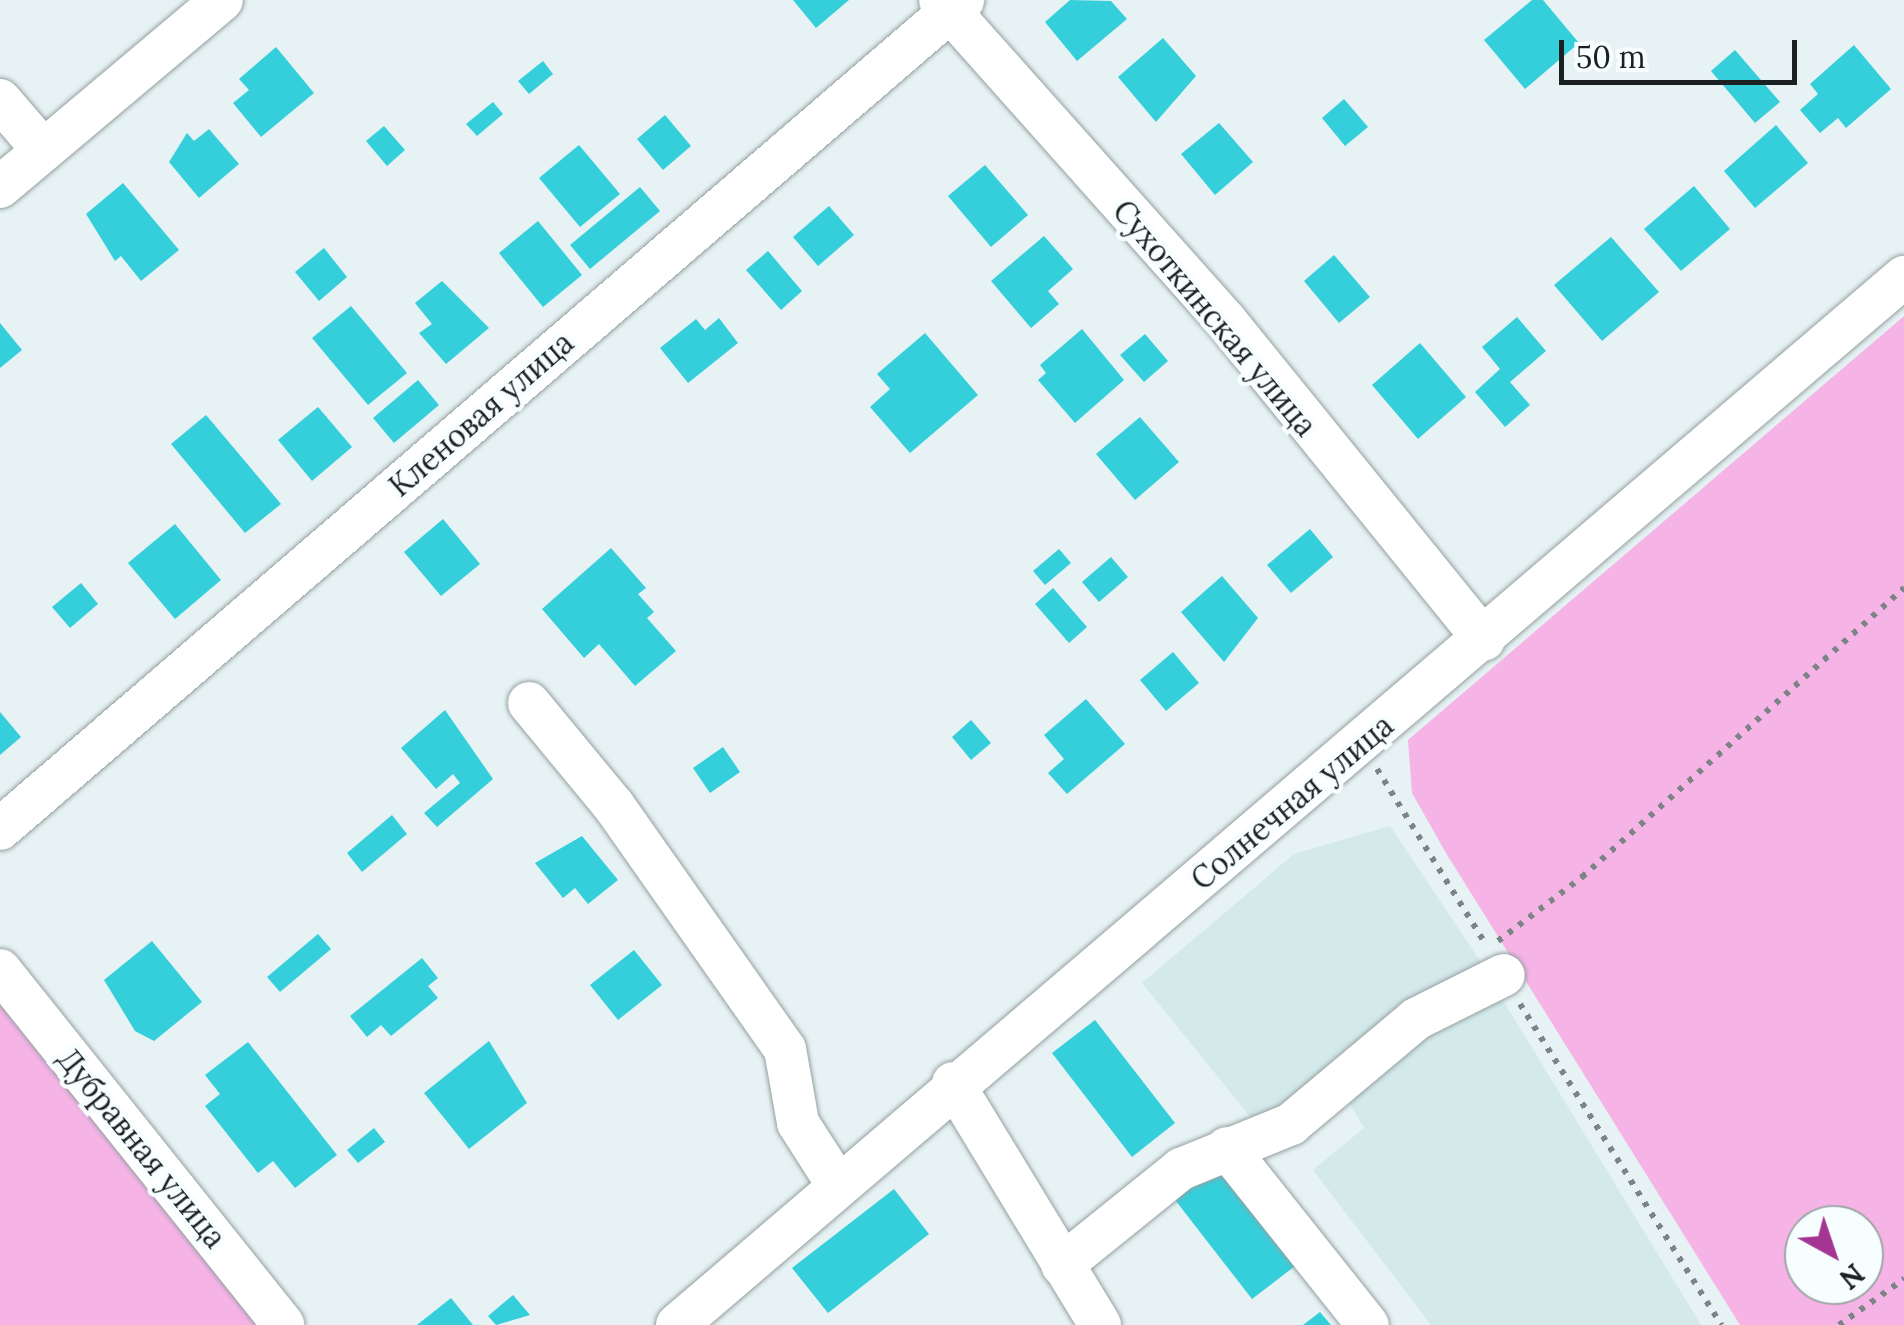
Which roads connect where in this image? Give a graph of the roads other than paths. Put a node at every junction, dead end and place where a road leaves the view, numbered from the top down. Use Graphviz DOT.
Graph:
graph roads {
  1 [pos="222,0"];
  2 [pos="951,4"];
  3 [pos="0,100"];
  4 [pos="43,150"];
  5 [pos="0,187"];
  6 [pos="1904,276"];
  7 [pos="1484,640"];
  8 [pos="528,702"];
  9 [pos="0,829"];
  10 [pos="1496,962"];
  11 [pos="0,970"];
  12 [pos="953,1084"];
  13 [pos="1227,1148"];
  14 [pos="837,1184"];
  15 [pos="1062,1265"];
  16 [pos="283,1325"];
  17 [pos="677,1325"];
  18 [pos="1100,1325"];
  19 [pos="1368,1325"];
  1 -- 4 [label="street"];
  2 -- 7 [label="street, Сухоткинская улица"];
  2 -- 9 [label="street, Кленовая улица"];
  3 -- 4 [label="street"];
  4 -- 5 [label="street"];
  6 -- 7 [label="street, Солнечная улица"];
  7 -- 12 [label="street, Солнечная улица"];
  8 -- 14 [label="street"];
  10 -- 13 [label="street"];
  11 -- 16 [label="street, Дубравная улица"];
  12 -- 14 [label="street, Солнечная улица"];
  12 -- 15 [label="street"];
  13 -- 15 [label="street"];
  13 -- 19 [label="street"];
  14 -- 17 [label="street, Солнечная улица"];
  15 -- 18 [label="street"];
}
